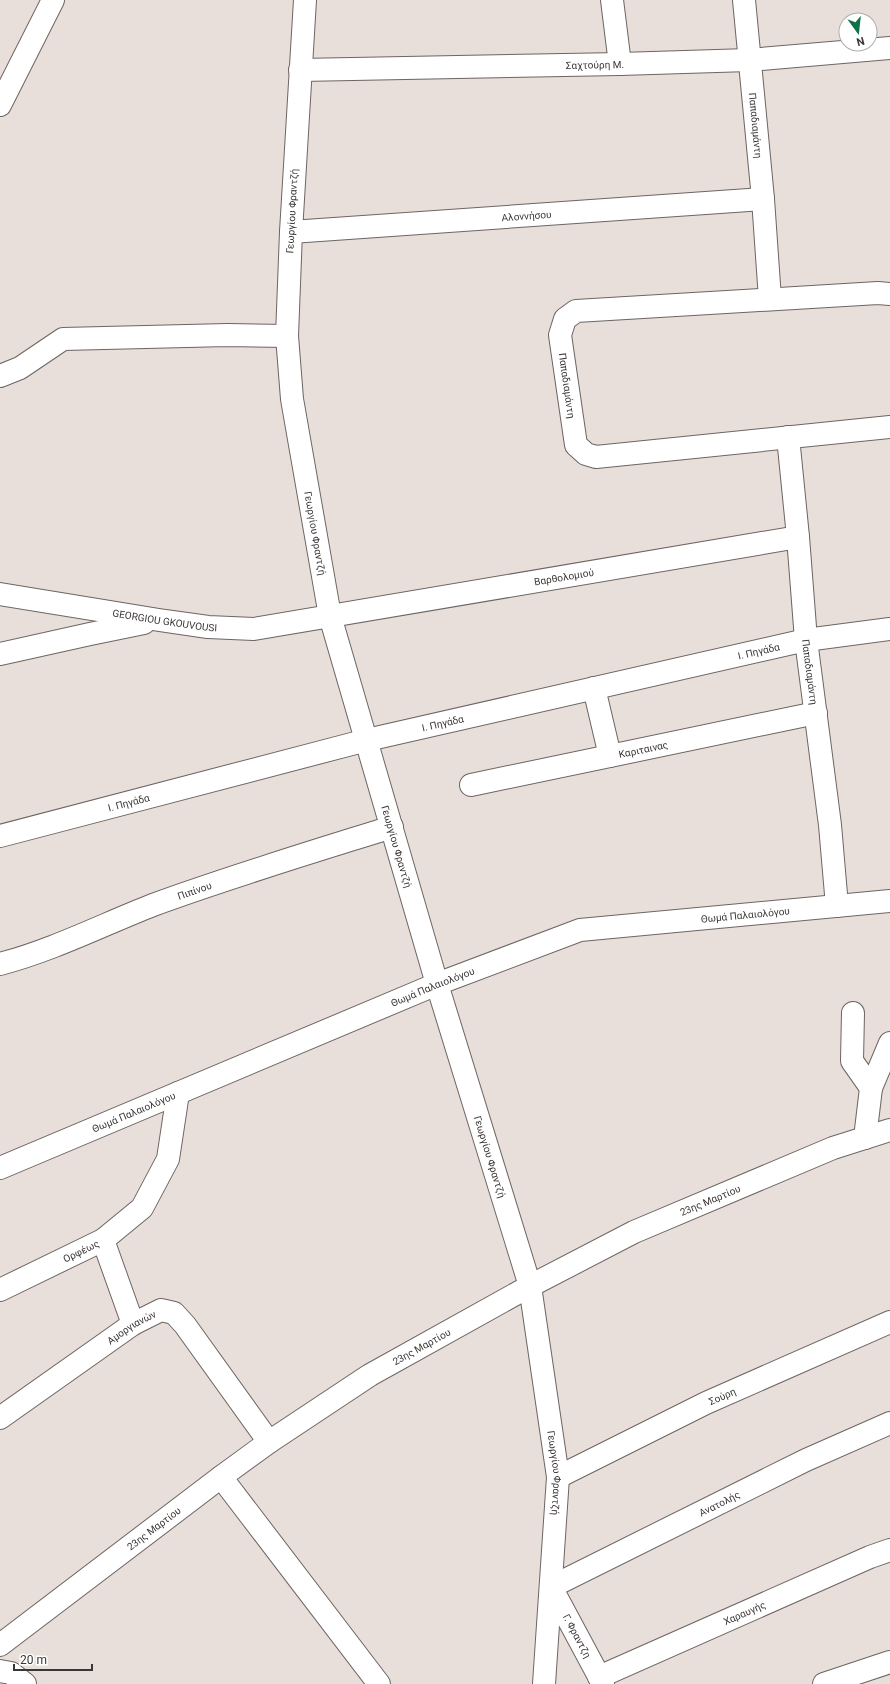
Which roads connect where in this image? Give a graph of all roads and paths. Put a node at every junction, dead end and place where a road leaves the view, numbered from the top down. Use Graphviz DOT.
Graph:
graph roads {
  1 [pos="53,0"];
  2 [pos="305,0"];
  3 [pos="612,0"];
  4 [pos="744,0"];
  5 [pos="890,48"];
  6 [pos="749,60"];
  7 [pos="620,64"];
  8 [pos="300,70"];
  9 [pos="0,105"];
  10 [pos="763,199"];
  11 [pos="291,232"];
  12 [pos="890,294"];
  13 [pos="770,299"];
  14 [pos="287,336"];
  15 [pos="0,376"];
  16 [pos="890,427"];
  17 [pos="788,437"];
  18 [pos="798,537"];
  19 [pos="0,594"];
  20 [pos="330,616"];
  21 [pos="159,620"];
  22 [pos="890,630"];
  23 [pos="806,640"];
  24 [pos="0,654"];
  25 [pos="594,688"];
  26 [pos="816,713"];
  27 [pos="367,740"];
  28 [pos="610,756"];
  29 [pos="471,785"];
  30 [pos="392,827"];
  31 [pos="0,836"];
  32 [pos="890,901"];
  33 [pos="837,906"];
  34 [pos="0,964"];
  35 [pos="437,984"];
  36 [pos="853,1013"];
  37 [pos="890,1044"];
  38 [pos="871,1088"];
  39 [pos="178,1093"];
  40 [pos="890,1130"];
  41 [pos="865,1138"];
  42 [pos="0,1168"];
  43 [pos="103,1240"];
  44 [pos="530,1286"];
  45 [pos="0,1290"];
  46 [pos="890,1322"];
  47 [pos="133,1324"];
  48 [pos="0,1418"];
  49 [pos="890,1423"];
  50 [pos="269,1442"];
  51 [pos="221,1477"];
  52 [pos="558,1477"];
  53 [pos="890,1550"];
  54 [pos="551,1587"];
  55 [pos="0,1645"];
  56 [pos="890,1662"];
  57 [pos="0,1671"];
  58 [pos="601,1680"];
  59 [pos="25,1684"];
  60 [pos="379,1684"];
  61 [pos="544,1684"];
  62 [pos="824,1684"];
  1 -- 9 [label="street"];
  2 -- 8 [label="street, Γεωργίου Φραντζή"];
  3 -- 7 [label="street"];
  4 -- 6 [label="street, Παπαδιαμάντη"];
  5 -- 6 [label="street, Σαχτούρη Μ."];
  6 -- 7 [label="street, Σαχτούρη Μ."];
  6 -- 10 [label="street, Παπαδιαμάντη"];
  7 -- 8 [label="street, Σαχτούρη Μ."];
  8 -- 11 [label="street, Γεωργίου Φραντζή"];
  10 -- 11 [label="street, Αλοννήσου"];
  10 -- 13 [label="street, Παπαδιαμάντη"];
  11 -- 14 [label="street, Γεωργίου Φραντζή"];
  12 -- 13 [label="street, Παπαδιαμάντη"];
  13 -- 17 [label="street, Παπαδιαμάντη"];
  14 -- 15 [label="street"];
  14 -- 20 [label="street, Γεωργίου Φραντζή"];
  16 -- 17 [label="street, Παπαδιαμάντη"];
  17 -- 18 [label="street, Παπαδιαμάντη"];
  18 -- 20 [label="street, Βαρθολομιού"];
  18 -- 23 [label="street, Παπαδιαμάντη"];
  19 -- 21 [label="street, GEORGIOU GKOUVOUSI"];
  20 -- 21 [label="street, GEORGIOU GKOUVOUSI"];
  20 -- 27 [label="street, Γεωργίου Φραντζή"];
  21 -- 24 [label="street"];
  22 -- 23 [label="street, Ι. Πηγάδα"];
  23 -- 25 [label="street, Ι. Πηγάδα"];
  23 -- 26 [label="street, Παπαδιαμάντη"];
  25 -- 27 [label="street, Ι. Πηγάδα"];
  25 -- 28 [label="street"];
  26 -- 28 [label="street, Καριταινας"];
  26 -- 33 [label="street, Παπαδιαμάντη"];
  27 -- 30 [label="street, Γεωργίου Φραντζή"];
  27 -- 31 [label="street, Ι. Πηγάδα"];
  28 -- 29 [label="street, Καριταινας"];
  30 -- 34 [label="street, Πιπίνου"];
  30 -- 35 [label="street, Γεωργίου Φραντζή"];
  32 -- 33 [label="street, Θωμά Παλαιολόγου"];
  33 -- 35 [label="street, Θωμά Παλαιολόγου"];
  35 -- 39 [label="street, Θωμά Παλαιολόγου"];
  35 -- 44 [label="street, Γεωργίου Φραντζή"];
  36 -- 38 [label="street"];
  37 -- 38 [label="street"];
  38 -- 41 [label="street"];
  39 -- 42 [label="street, Θωμά Παλαιολόγου"];
  39 -- 43 [label="street"];
  40 -- 41 [label="street, 23ης Μαρτίου"];
  41 -- 44 [label="street, 23ης Μαρτίου"];
  43 -- 45 [label="street, Ορφέως"];
  43 -- 47 [label="street, Ορφέως"];
  44 -- 50 [label="street, 23ης Μαρτίου"];
  44 -- 52 [label="street, Γεωργίου Φραντζή"];
  46 -- 52 [label="street, Σούρη"];
  47 -- 48 [label="street, Αμοργιανών"];
  47 -- 50 [label="street, Αμοργιανών"];
  49 -- 54 [label="street, Ανατολής"];
  50 -- 51 [label="street, 23ης Μαρτίου"];
  51 -- 55 [label="street, 23ης Μαρτίου"];
  51 -- 60 [label="street"];
  52 -- 54 [label="street, Γεωργίου Φραντζή"];
  53 -- 58 [label="street, Χαραυγής"];
  54 -- 58 [label="street, Γ. Φραντζη"];
  54 -- 61 [label="street, Γεωργίου Φραντζή"];
  56 -- 62 [label="street"];
  57 -- 59 [label="street"];
}
